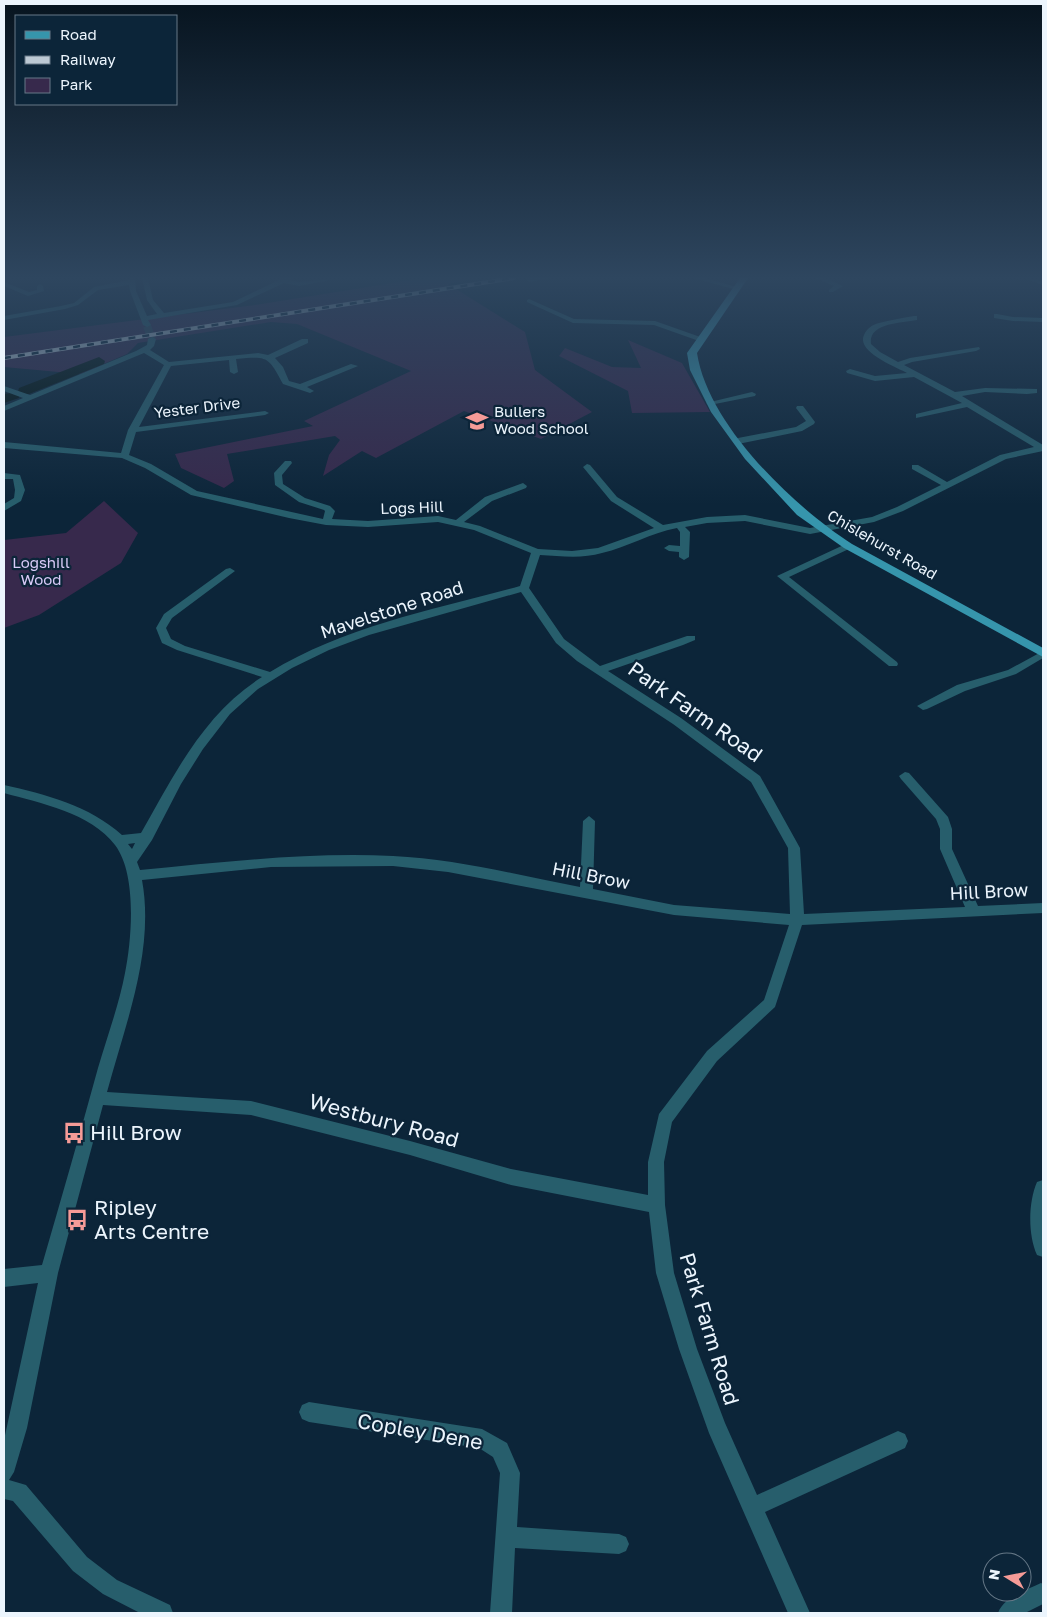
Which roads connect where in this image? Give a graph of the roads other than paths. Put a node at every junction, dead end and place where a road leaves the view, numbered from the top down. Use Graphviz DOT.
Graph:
graph roads {
  1 [pos="137,353"];
  2 [pos="151,353"];
  3 [pos="278,353"];
  4 [pos="692,353"];
  5 [pos="877,353"];
  6 [pos="949,353"];
  7 [pos="232,357"];
  8 [pos="271,357"];
  9 [pos="168,364"];
  10 [pos="898,364"];
  11 [pos="354,366"];
  12 [pos="850,371"];
  13 [pos="234,372"];
  14 [pos="917,374"];
  15 [pos="300,387"];
  16 [pos="4,388"];
  17 [pos="310,391"];
  18 [pos="1034,391"];
  19 [pos="752,394"];
  20 [pos="954,395"];
  21 [pos="30,398"];
  22 [pos="710,403"];
  23 [pos="968,404"];
  24 [pos="800,408"];
  25 [pos="4,409"];
  26 [pos="265,413"];
  27 [pos="919,416"];
  28 [pos="132,430"];
  29 [pos="738,441"];
  30 [pos="4,445"];
  31 [pos="1040,451"];
  32 [pos="124,456"];
  33 [pos="272,464"];
  34 [pos="587,467"];
  35 [pos="915,467"];
  36 [pos="4,476"];
  37 [pos="947,485"];
  38 [pos="523,486"];
  39 [pos="4,508"];
  40 [pos="326,522"];
  41 [pos="459,522"];
  42 [pos="678,524"];
  43 [pos="662,528"];
  44 [pos="822,530"];
  45 [pos="848,546"];
  46 [pos="669,548"];
  47 [pos="536,552"];
  48 [pos="230,571"];
  49 [pos="524,588"];
  50 [pos="691,638"];
  51 [pos="1043,653"];
  52 [pos="894,664"];
  53 [pos="599,671"];
  54 [pos="271,676"];
  55 [pos="922,706"];
  56 [pos="905,776"];
  57 [pos="4,789"];
  58 [pos="589,821"];
  59 [pos="147,836"];
  60 [pos="120,840"];
  61 [pos="132,868"];
  62 [pos="586,894"];
  63 [pos="1043,908"];
  64 [pos="974,912"];
  65 [pos="797,920"];
  66 [pos="98,1098"];
  67 [pos="1043,1188"];
  68 [pos="658,1205"];
  69 [pos="1043,1249"];
  70 [pos="49,1273"];
  71 [pos="4,1278"];
  72 [pos="309,1412"];
  73 [pos="898,1440"];
  74 [pos="4,1472"];
  75 [pos="4,1489"];
  76 [pos="753,1507"];
  77 [pos="507,1537"];
  78 [pos="619,1544"];
  79 [pos="1041,1594"];
  80 [pos="162,1613"];
  81 [pos="501,1613"];
  82 [pos="799,1613"];
  83 [pos="1009,1613"];
  1 -- 21 [label="street"];
  2 -- 9 [label="street"];
  3 -- 8 [label="street"];
  4 -- 22 [label="main road, Chislehurst Road"];
  5 -- 10 [label="street"];
  6 -- 10 [label="street"];
  7 -- 8 [label="street"];
  7 -- 9 [label="street"];
  7 -- 13 [label="street"];
  8 -- 15 [label="street"];
  9 -- 28 [label="street"];
  10 -- 14 [label="street"];
  11 -- 15 [label="street"];
  12 -- 14 [label="street"];
  14 -- 20 [label="street"];
  15 -- 17 [label="street"];
  16 -- 21 [label="street"];
  18 -- 20 [label="street"];
  19 -- 22 [label="street"];
  20 -- 23 [label="street"];
  21 -- 25 [label="street"];
  22 -- 29 [label="main road, Chislehurst Road"];
  23 -- 27 [label="street"];
  23 -- 31 [label="street"];
  24 -- 29 [label="street"];
  26 -- 28 [label="street, Yester Drive"];
  28 -- 32 [label="street"];
  29 -- 44 [label="main road, Chislehurst Road"];
  30 -- 32 [label="street, Logs Hill"];
  31 -- 37 [label="street, Logs Hill"];
  32 -- 40 [label="street, Logs Hill"];
  33 -- 40 [label="street"];
  34 -- 43 [label="street"];
  35 -- 37 [label="street"];
  36 -- 39 [label="street"];
  37 -- 44 [label="street, Logs Hill"];
  38 -- 41 [label="street"];
  40 -- 41 [label="street, Logs Hill"];
  41 -- 47 [label="street, Logs Hill"];
  42 -- 43 [label="street, Logs Hill"];
  42 -- 44 [label="street, Logs Hill"];
  42 -- 46 [label="street"];
  43 -- 47 [label="street, Logs Hill"];
  44 -- 45 [label="main road, Chislehurst Road"];
  45 -- 51 [label="main road, Chislehurst Road"];
  45 -- 52 [label="street"];
  47 -- 49 [label="street"];
  48 -- 54 [label="street"];
  49 -- 53 [label="street, Park Farm Road"];
  49 -- 54 [label="street, Mavelstone Road"];
  50 -- 53 [label="street"];
  51 -- 55 [label="street"];
  53 -- 65 [label="street, Park Farm Road"];
  54 -- 59 [label="street, Mavelstone Road"];
  56 -- 64 [label="street"];
  57 -- 60 [label="street"];
  58 -- 62 [label="street"];
  59 -- 60 [label="street"];
  59 -- 61 [label="street, Mavelstone Road"];
  60 -- 61 [label="street"];
  61 -- 62 [label="street, Hill Brow"];
  61 -- 66 [label="street"];
  62 -- 65 [label="street, Hill Brow"];
  63 -- 64 [label="street, Hill Brow"];
  64 -- 65 [label="street, Hill Brow"];
  65 -- 68 [label="street, Park Farm Road"];
  66 -- 68 [label="street, Westbury Road"];
  66 -- 70 [label="street"];
  67 -- 69 [label="street"];
  68 -- 76 [label="street, Park Farm Road"];
  70 -- 71 [label="street"];
  70 -- 74 [label="street"];
  72 -- 77 [label="street, Copley Dene"];
  73 -- 76 [label="street"];
  75 -- 80 [label="street"];
  76 -- 82 [label="street, Park Farm Road"];
  77 -- 78 [label="street"];
  77 -- 81 [label="street, Copley Dene"];
  79 -- 83 [label="street"];
}
